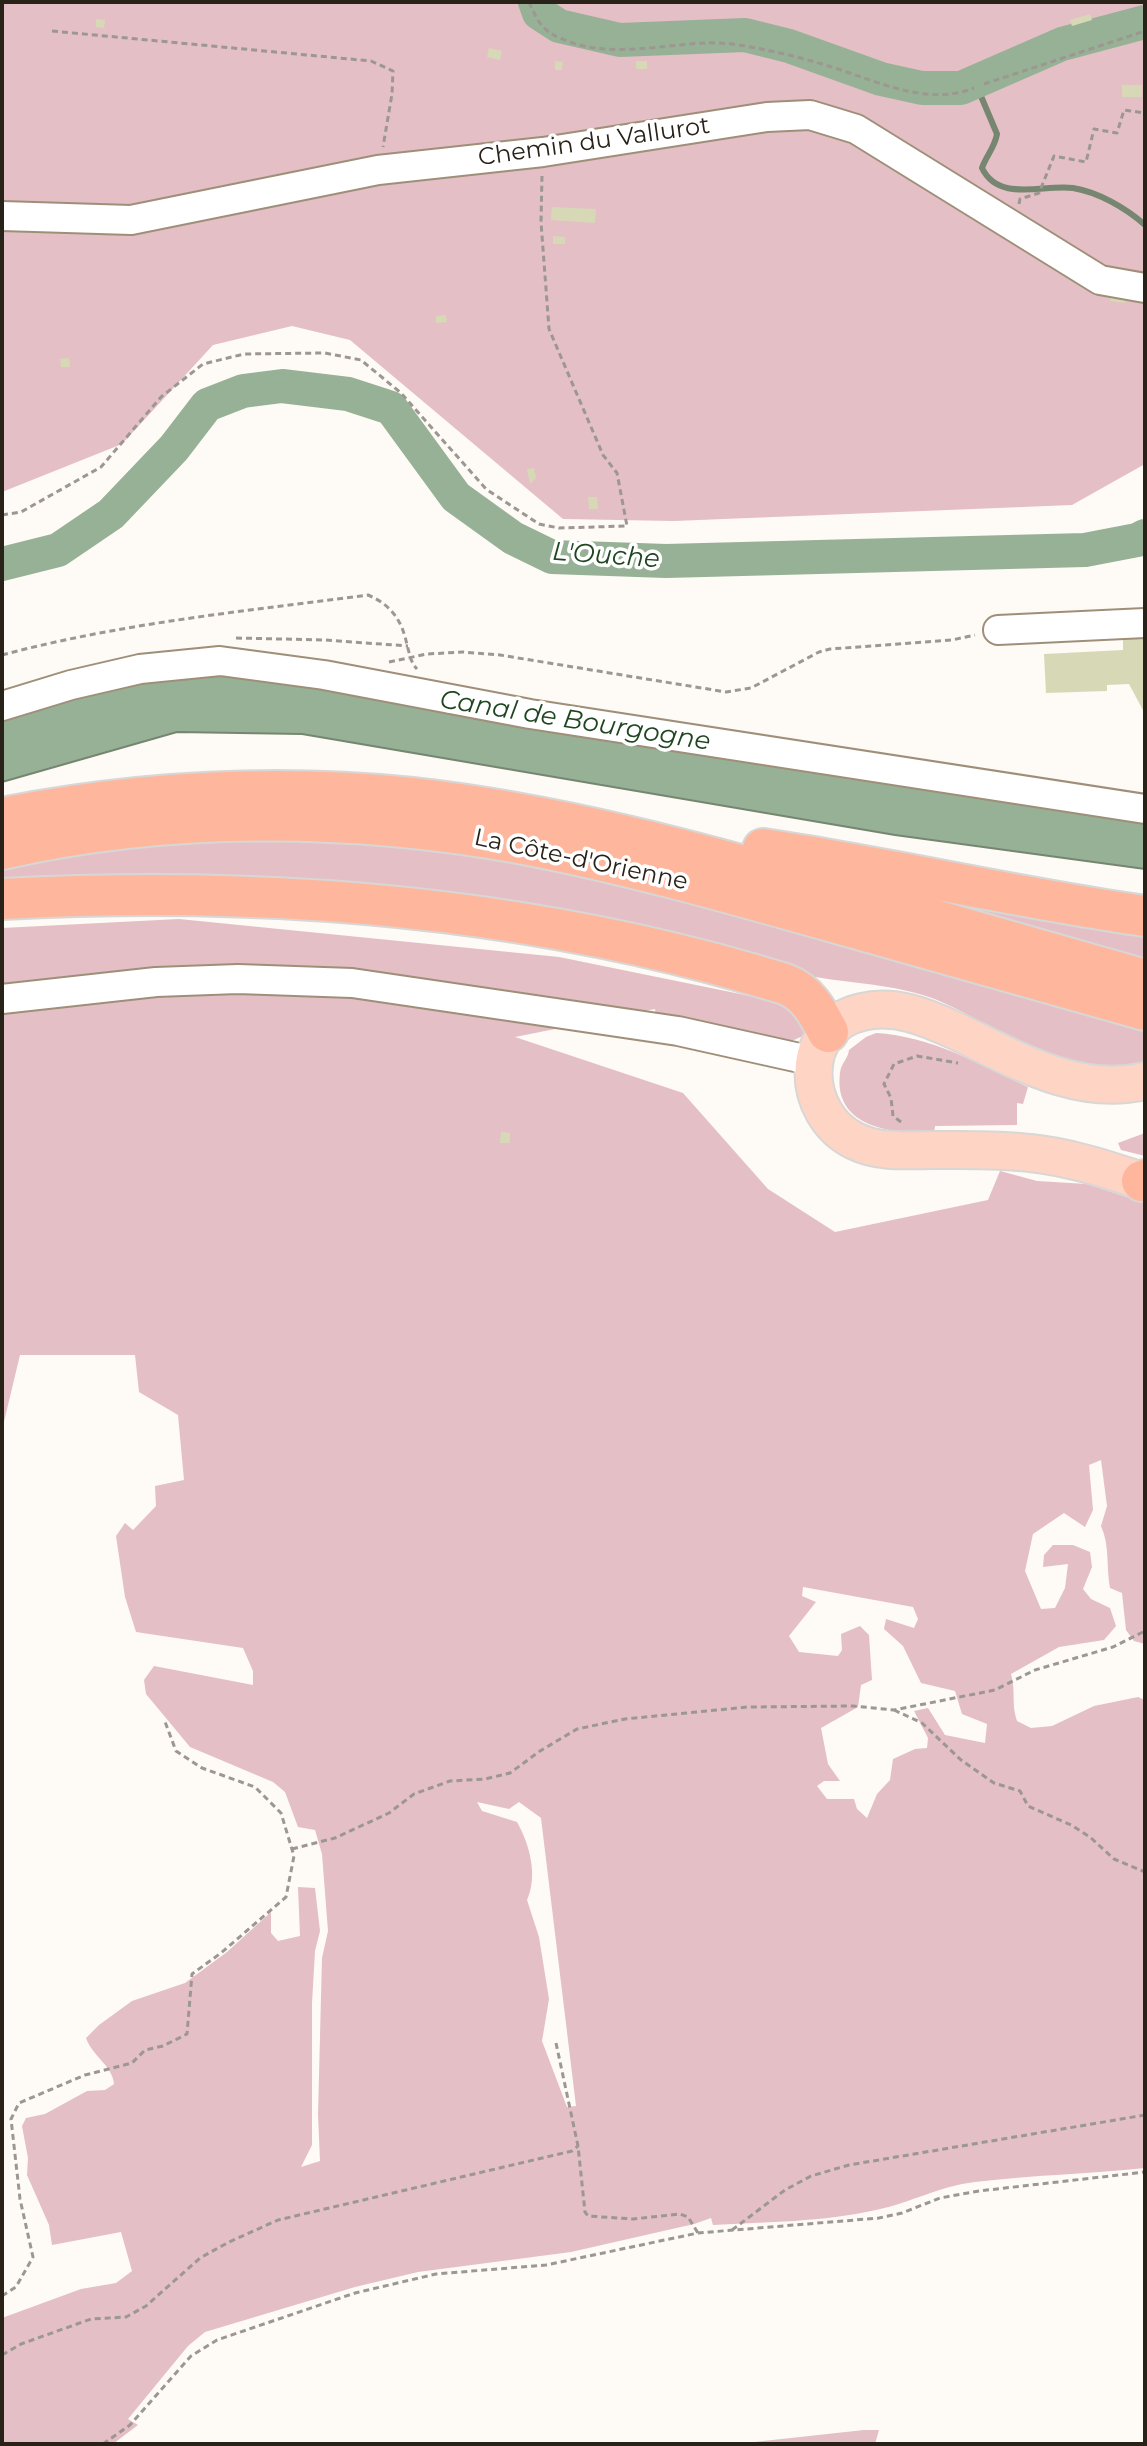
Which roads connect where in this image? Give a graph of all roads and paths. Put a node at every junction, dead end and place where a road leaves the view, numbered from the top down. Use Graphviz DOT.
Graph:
graph roads {
  1 [pos="529,2"];
  2 [pos="52,31"];
  3 [pos="1145,31"];
  4 [pos="984,84"];
  5 [pos="974,88"];
  6 [pos="1145,113"];
  7 [pos="543,152"];
  8 [pos="378,170"];
  9 [pos="1039,193"];
  10 [pos="2,216"];
  11 [pos="1145,288"];
  12 [pos="2,515"];
  13 [pos="1145,623"];
  14 [pos="998,630"];
  15 [pos="2,655"];
  16 [pos="409,658"];
  17 [pos="381,664"];
  18 [pos="426,675"];
  19 [pos="2,706"];
  20 [pos="486,808"];
  21 [pos="1145,809"];
  22 [pos="2,818"];
  23 [pos="2,849"];
  24 [pos="2,899"];
  25 [pos="1145,916"];
  26 [pos="1145,980"];
  27 [pos="2,999"];
  28 [pos="1145,1010"];
  29 [pos="820,1047"];
  30 [pos="968,1066"];
  31 [pos="1145,1081"];
  32 [pos="910,1128"];
  33 [pos="1144,1181"];
  34 [pos="1145,1631"];
  35 [pos="894,1710"];
  36 [pos="164,1719"];
  37 [pos="292,1849"];
  38 [pos="1145,1872"];
  39 [pos="556,2043"];
  40 [pos="1145,2115"];
  41 [pos="578,2146"];
  42 [pos="1145,2172"];
  43 [pos="730,2231"];
  44 [pos="698,2233"];
  45 [pos="2,2296"];
  46 [pos="2,2355"];
  47 [pos="103,2444"];
  1 -- 5 [label="path"];
  2 -- 8 [label="path"];
  3 -- 4 [label="path"];
  6 -- 9 [label="path"];
  7 -- 8 [label="street, Chemin du Vallurot"];
  7 -- 11 [label="street, Chemin du Vallurot"];
  7 -- 12 [label="path"];
  8 -- 10 [label="street, Chemin du Vallurot"];
  13 -- 14 [label="street"];
  14 -- 16 [label="path"];
  15 -- 16 [label="path"];
  16 -- 17 [label="path"];
  16 -- 18 [label="path"];
  19 -- 21 [label="street"];
  20 -- 22 [label="highway, La Côte-d'Orienne"];
  20 -- 25 [label="highway"];
  20 -- 26 [label="highway, La Côte-d'Orienne"];
  23 -- 28 [label="highway, La Côte-d'Orienne"];
  24 -- 29 [label="highway"];
  27 -- 29 [label="street"];
  29 -- 31 [label="main road"];
  29 -- 33 [label="main road"];
  30 -- 32 [label="path"];
  34 -- 35 [label="path"];
  35 -- 37 [label="path"];
  35 -- 38 [label="path"];
  36 -- 37 [label="path"];
  37 -- 45 [label="path"];
  39 -- 41 [label="path"];
  40 -- 43 [label="path"];
  41 -- 44 [label="path"];
  41 -- 46 [label="path"];
  42 -- 43 [label="path"];
  43 -- 44 [label="path"];
  44 -- 47 [label="path"];
}
